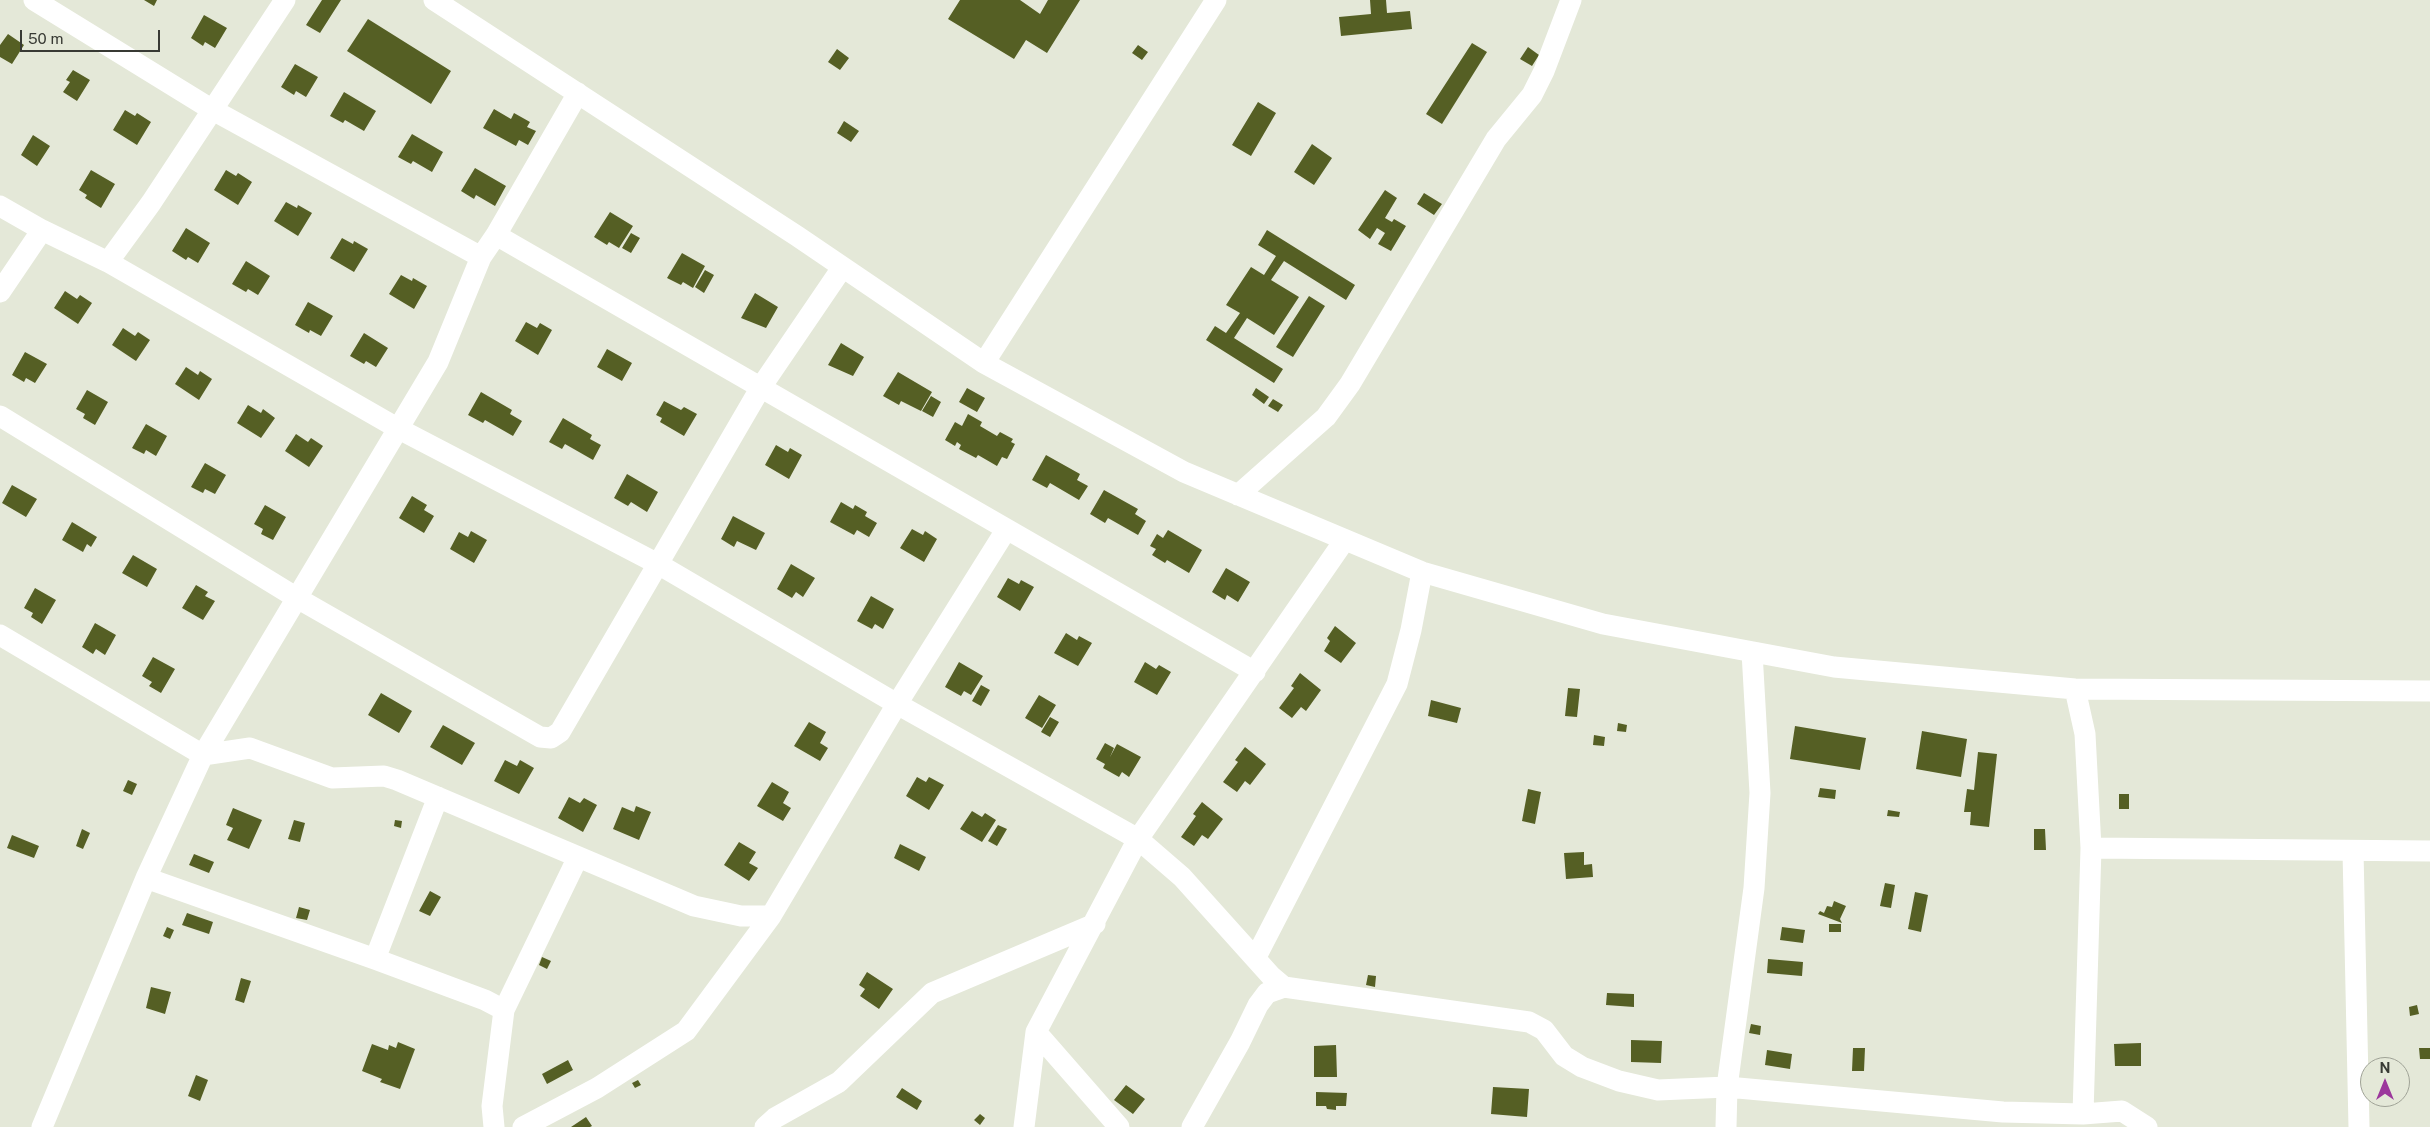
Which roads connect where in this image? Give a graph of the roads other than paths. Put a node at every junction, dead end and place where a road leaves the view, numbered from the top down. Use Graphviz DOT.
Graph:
graph roads {
  1 [pos="34,0"];
  2 [pos="285,0"];
  3 [pos="434,0"];
  4 [pos="1216,0"];
  5 [pos="1571,0"];
  6 [pos="578,93"];
  7 [pos="211,109"];
  8 [pos="0,206"];
  9 [pos="42,230"];
  10 [pos="496,235"];
  11 [pos="481,257"];
  12 [pos="108,262"];
  13 [pos="842,268"];
  14 [pos="0,292"];
  15 [pos="984,363"];
  16 [pos="761,387"];
  17 [pos="0,416"];
  18 [pos="399,429"];
  19 [pos="1238,495"];
  20 [pos="1006,530"];
  21 [pos="1344,541"];
  22 [pos="658,564"];
  23 [pos="1422,572"];
  24 [pos="297,598"];
  25 [pos="0,635"];
  26 [pos="1752,652"];
  27 [pos="1255,672"];
  28 [pos="2075,689"];
  29 [pos="2430,691"];
  30 [pos="897,704"];
  31 [pos="203,755"];
  32 [pos="438,797"];
  33 [pos="1138,839"];
  34 [pos="2091,848"];
  35 [pos="2353,851"];
  36 [pos="2430,851"];
  37 [pos="578,857"];
  38 [pos="146,878"];
  39 [pos="772,916"];
  40 [pos="1095,924"];
  41 [pos="1256,957"];
  42 [pos="375,958"];
  43 [pos="1284,987"];
  44 [pos="504,1010"];
  45 [pos="1036,1032"];
  46 [pos="1727,1087"];
  47 [pos="2083,1114"];
  48 [pos="42,1127"];
  49 [pos="494,1127"];
  50 [pos="523,1127"];
  51 [pos="765,1127"];
  52 [pos="1024,1127"];
  53 [pos="1119,1127"];
  54 [pos="1192,1127"];
  55 [pos="1726,1127"];
  56 [pos="2147,1127"];
  57 [pos="2359,1127"];
  1 -- 7 [label="street"];
  2 -- 7 [label="street"];
  3 -- 6 [label="street"];
  4 -- 15 [label="street"];
  5 -- 19 [label="street"];
  6 -- 10 [label="street"];
  6 -- 13 [label="street"];
  7 -- 11 [label="street"];
  7 -- 12 [label="street"];
  8 -- 9 [label="street"];
  9 -- 12 [label="street"];
  9 -- 14 [label="street"];
  10 -- 11 [label="street"];
  10 -- 16 [label="street"];
  11 -- 18 [label="street"];
  12 -- 18 [label="street"];
  13 -- 15 [label="street"];
  13 -- 16 [label="street"];
  15 -- 19 [label="street"];
  16 -- 20 [label="street"];
  16 -- 22 [label="street"];
  17 -- 24 [label="street"];
  18 -- 22 [label="street"];
  18 -- 24 [label="street"];
  19 -- 21 [label="street"];
  20 -- 27 [label="street"];
  20 -- 30 [label="street"];
  21 -- 23 [label="street"];
  21 -- 27 [label="street"];
  22 -- 24 [label="street"];
  22 -- 30 [label="street"];
  23 -- 26 [label="street"];
  23 -- 41 [label="street"];
  24 -- 31 [label="street"];
  25 -- 31 [label="street"];
  26 -- 28 [label="street"];
  26 -- 46 [label="street"];
  27 -- 33 [label="street"];
  28 -- 29 [label="street"];
  28 -- 34 [label="street"];
  30 -- 33 [label="street"];
  30 -- 39 [label="street"];
  31 -- 32 [label="street"];
  31 -- 38 [label="street"];
  32 -- 37 [label="street"];
  32 -- 42 [label="street"];
  33 -- 40 [label="street"];
  33 -- 41 [label="street"];
  34 -- 35 [label="street"];
  34 -- 47 [label="street"];
  35 -- 36 [label="street"];
  35 -- 57 [label="street"];
  37 -- 39 [label="street"];
  37 -- 44 [label="street"];
  38 -- 42 [label="street"];
  38 -- 48 [label="street"];
  39 -- 50 [label="street"];
  40 -- 45 [label="street"];
  40 -- 51 [label="street"];
  41 -- 43 [label="street"];
  42 -- 44 [label="street"];
  43 -- 46 [label="street"];
  43 -- 54 [label="street"];
  44 -- 49 [label="street"];
  45 -- 52 [label="street"];
  45 -- 53 [label="street"];
  46 -- 47 [label="street"];
  46 -- 55 [label="street"];
  47 -- 56 [label="street"];
}
